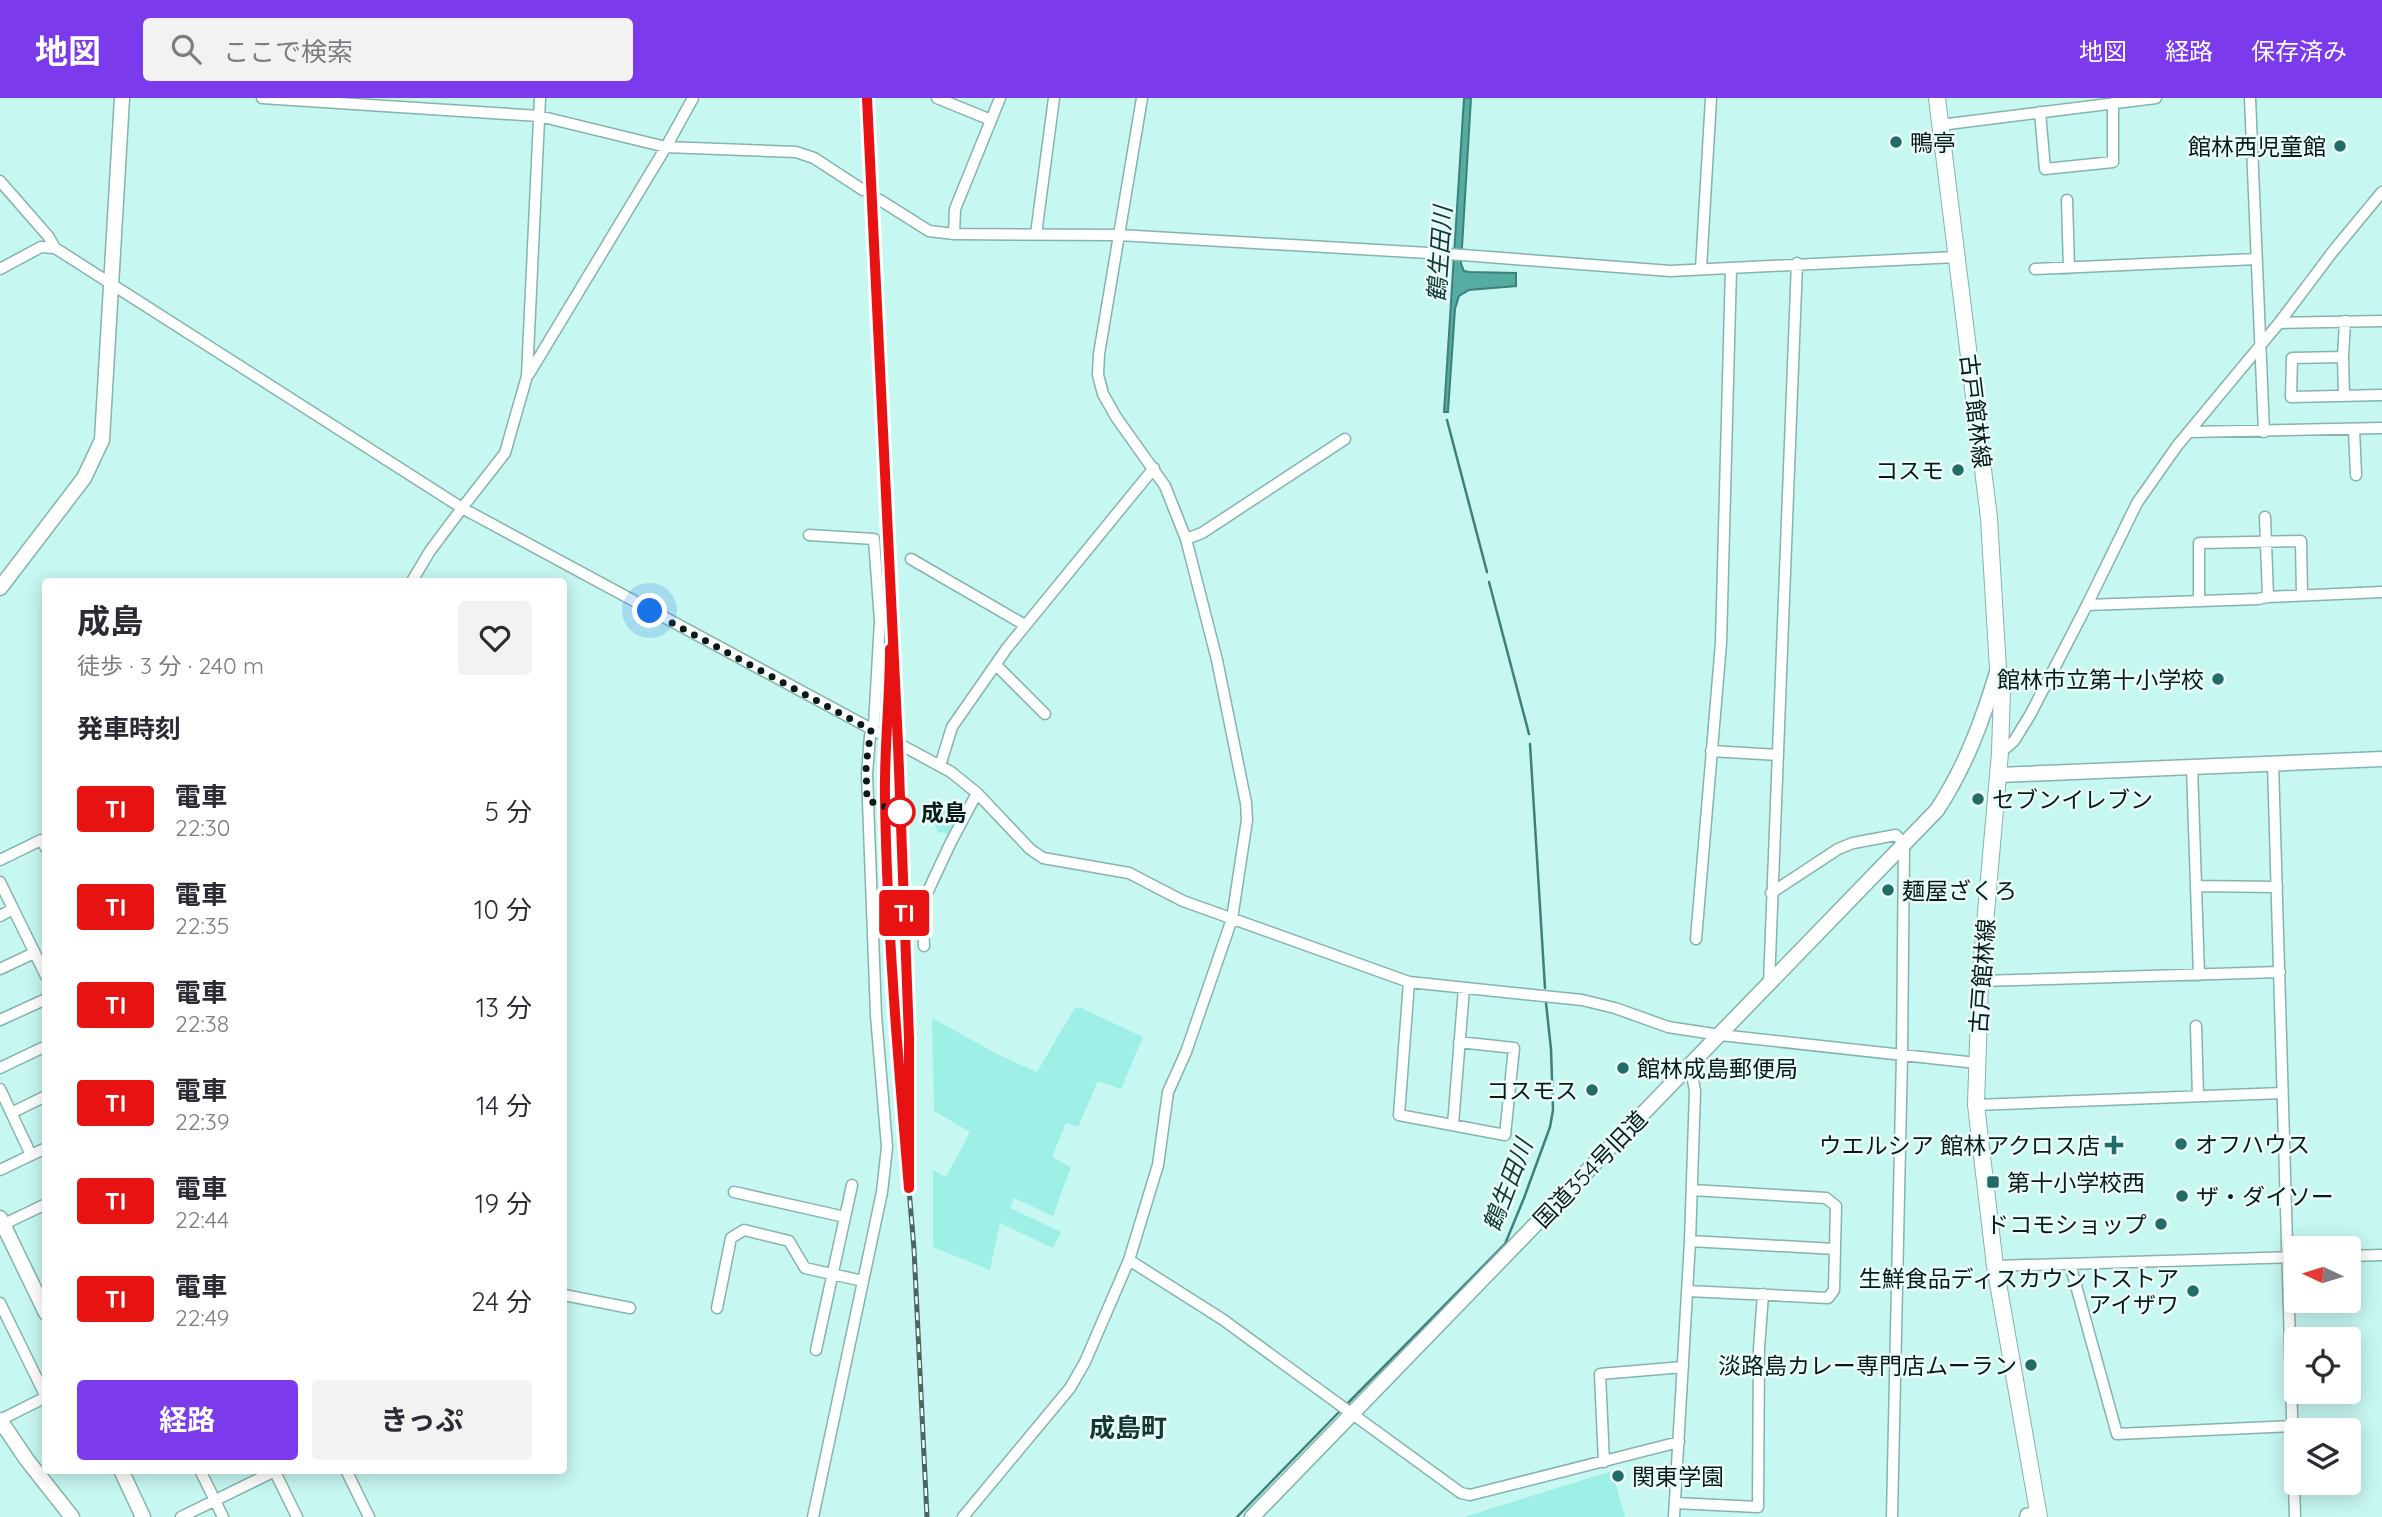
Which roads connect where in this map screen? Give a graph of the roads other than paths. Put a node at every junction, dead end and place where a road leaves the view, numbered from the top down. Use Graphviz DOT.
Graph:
graph roads {
  1 [pos="122,98"];
  2 [pos="262,98"];
  3 [pos="540,98"];
  4 [pos="693,98"];
  5 [pos="937,98"];
  6 [pos="1000,98"];
  7 [pos="1054,98"];
  8 [pos="1142,98"];
  9 [pos="1711,98"];
  10 [pos="1937,98"];
  11 [pos="2156,98"];
  12 [pos="2250,98"];
  13 [pos="2113,103"];
  14 [pos="2040,112"];
  15 [pos="539,116"];
  16 [pos="991,120"];
  17 [pos="1940,125"];
  18 [pos="666,147"];
  19 [pos="0,181"];
  20 [pos="863,190"];
  21 [pos="2382,192"];
  22 [pos="880,200"];
  23 [pos="2067,200"];
  24 [pos="954,234"];
  25 [pos="1036,234"];
  26 [pos="1119,235"];
  27 [pos="55,248"];
  28 [pos="1956,257"];
  29 [pos="2256,260"];
  30 [pos="1797,263"];
  31 [pos="1731,268"];
  32 [pos="2069,268"];
  33 [pos="0,269"];
  34 [pos="1701,269"];
  35 [pos="2035,269"];
  36 [pos="111,284"];
  37 [pos="2345,321"];
  38 [pos="2382,321"];
  39 [pos="2279,323"];
  40 [pos="2261,345"];
  41 [pos="2343,357"];
  42 [pos="527,376"];
  43 [pos="2382,395"];
  44 [pos="2344,396"];
  45 [pos="2382,428"];
  46 [pos="2354,429"];
  47 [pos="2189,432"];
  48 [pos="2264,432"];
  49 [pos="1345,439"];
  50 [pos="1154,468"];
  51 [pos="2356,475"];
  52 [pos="461,508"];
  53 [pos="2265,517"];
  54 [pos="809,535"];
  55 [pos="1186,540"];
  56 [pos="2266,542"];
  57 [pos="911,559"];
  58 [pos="414,578"];
  59 [pos="0,588"];
  60 [pos="2382,592"];
  61 [pos="2302,595"];
  62 [pos="2268,597"];
  63 [pos="2199,601"];
  64 [pos="2087,605"];
  65 [pos="1025,625"];
  66 [pos="996,665"];
  67 [pos="1998,668"];
  68 [pos="1045,714"];
  69 [pos="871,730"];
  70 [pos="1711,751"];
  71 [pos="2000,753"];
  72 [pos="1778,755"];
  73 [pos="2382,759"];
  74 [pos="2273,763"];
  75 [pos="940,766"];
  76 [pos="2192,767"];
  77 [pos="1999,775"];
  78 [pos="977,793"];
  79 [pos="42,842"];
  80 [pos="1904,844"];
  81 [pos="0,860"];
  82 [pos="0,883"];
  83 [pos="2196,886"];
  84 [pos="2277,887"];
  85 [pos="1771,893"];
  86 [pos="13,909"];
  87 [pos="0,916"];
  88 [pos="1232,919"];
  89 [pos="1696,939"];
  90 [pos="924,946"];
  91 [pos="39,956"];
  92 [pos="0,969"];
  93 [pos="2280,972"];
  94 [pos="2199,975"];
  95 [pos="1980,981"];
  96 [pos="1409,982"];
  97 [pos="1769,985"];
  98 [pos="1464,988"];
  99 [pos="42,1001"];
  100 [pos="0,1020"];
  101 [pos="2196,1026"];
  102 [pos="1720,1035"];
  103 [pos="1459,1042"];
  104 [pos="42,1048"];
  105 [pos="1902,1055"];
  106 [pos="1976,1063"];
  107 [pos="0,1068"];
  108 [pos="1688,1069"];
  109 [pos="0,1089"];
  110 [pos="2282,1093"];
  111 [pos="2198,1096"];
  112 [pos="42,1099"];
  113 [pos="1976,1105"];
  114 [pos="11,1113"];
  115 [pos="1452,1125"];
  116 [pos="42,1150"];
  117 [pos="31,1155"];
  118 [pos="0,1170"];
  119 [pos="852,1185"];
  120 [pos="1692,1190"];
  121 [pos="734,1192"];
  122 [pos="42,1206"];
  123 [pos="845,1217"];
  124 [pos="1,1223"];
  125 [pos="2290,1236"];
  126 [pos="1690,1241"];
  127 [pos="1835,1249"];
  128 [pos="2382,1255"];
  129 [pos="2361,1256"];
  130 [pos="2284,1258"];
  131 [pos="1129,1260"];
  132 [pos="2070,1264"];
  133 [pos="1995,1266"];
  134 [pos="833,1274"];
  135 [pos="863,1281"];
  136 [pos="1688,1291"];
  137 [pos="1763,1294"];
  138 [pos="567,1296"];
  139 [pos="0,1303"];
  140 [pos="42,1305"];
  141 [pos="630,1308"];
  142 [pos="717,1308"];
  143 [pos="2291,1313"];
  144 [pos="816,1349"];
  145 [pos="1683,1367"];
  146 [pos="42,1389"];
  147 [pos="42,1399"];
  148 [pos="1352,1414"];
  149 [pos="2292,1418"];
  150 [pos="0,1420"];
  151 [pos="2284,1426"];
  152 [pos="1679,1442"];
  153 [pos="1604,1462"];
  154 [pos="123,1474"];
  155 [pos="202,1474"];
  156 [pos="267,1474"];
  157 [pos="277,1474"];
  158 [pos="348,1474"];
  159 [pos="2294,1495"];
  160 [pos="215,1501"];
  161 [pos="1675,1503"];
  162 [pos="2034,1515"];
  163 [pos="72,1517"];
  164 [pos="144,1517"];
  165 [pos="181,1517"];
  166 [pos="223,1517"];
  167 [pos="297,1517"];
  168 [pos="369,1517"];
  169 [pos="813,1517"];
  170 [pos="963,1517"];
  171 [pos="1252,1517"];
  172 [pos="1674,1517"];
  173 [pos="1892,1517"];
  174 [pos="2295,1517"];
  1 -- 36 [label="street"];
  2 -- 15 [label="street"];
  3 -- 15 [label="street"];
  4 -- 18 [label="street"];
  5 -- 16 [label="street"];
  6 -- 16 [label="street"];
  7 -- 25 [label="street"];
  8 -- 26 [label="street"];
  9 -- 34 [label="street"];
  10 -- 17 [label="main road, 古戸館林線"];
  11 -- 13 [label="street"];
  12 -- 29 [label="street"];
  13 -- 14 [label="street"];
  13 -- 14 [label="street"];
  14 -- 17 [label="street"];
  15 -- 18 [label="street"];
  15 -- 42 [label="street"];
  16 -- 24 [label="street"];
  17 -- 28 [label="main road, 古戸館林線"];
  18 -- 20 [label="street"];
  18 -- 42 [label="street"];
  19 -- 27 [label="street"];
  21 -- 39 [label="street"];
  22 -- 24 [label="street"];
  23 -- 32 [label="street"];
  24 -- 25 [label="street"];
  25 -- 26 [label="street"];
  26 -- 34 [label="street"];
  26 -- 50 [label="street"];
  27 -- 33 [label="street"];
  27 -- 36 [label="street"];
  28 -- 30 [label="street"];
  28 -- 67 [label="main road, 古戸館林線"];
  29 -- 32 [label="street"];
  29 -- 40 [label="street"];
  30 -- 31 [label="street"];
  30 -- 72 [label="street"];
  31 -- 34 [label="street"];
  31 -- 70 [label="street"];
  32 -- 35 [label="street"];
  36 -- 52 [label="street"];
  36 -- 59 [label="street"];
  37 -- 38 [label="street"];
  37 -- 39 [label="street"];
  37 -- 41 [label="street"];
  39 -- 40 [label="street"];
  40 -- 47 [label="street"];
  40 -- 48 [label="street"];
  41 -- 44 [label="street"];
  41 -- 44 [label="street"];
  42 -- 52 [label="street"];
  43 -- 44 [label="street"];
  45 -- 46 [label="street"];
  46 -- 48 [label="street"];
  46 -- 51 [label="street"];
  47 -- 48 [label="street"];
  47 -- 64 [label="street"];
  49 -- 55 [label="street"];
  50 -- 55 [label="street"];
  50 -- 65 [label="street"];
  52 -- 58 [label="street"];
  52 -- 69 [label="street"];
  53 -- 56 [label="street"];
  54 -- 69 [label="street"];
  55 -- 88 [label="street"];
  56 -- 61 [label="street"];
  56 -- 62 [label="street"];
  56 -- 63 [label="street"];
  57 -- 65 [label="street"];
  60 -- 61 [label="street"];
  61 -- 62 [label="street"];
  62 -- 63 [label="street"];
  63 -- 64 [label="street"];
  64 -- 71 [label="street"];
  65 -- 66 [label="street"];
  66 -- 68 [label="street"];
  66 -- 75 [label="street"];
  67 -- 71 [label="main road, 古戸館林線"];
  67 -- 80 [label="street, 国道354号旧道"];
  69 -- 75 [label="street"];
  69 -- 135 [label="street"];
  70 -- 72 [label="street"];
  70 -- 89 [label="street"];
  71 -- 77 [label="main road, 古戸館林線"];
  72 -- 85 [label="street"];
  73 -- 74 [label="street"];
  74 -- 76 [label="street"];
  74 -- 84 [label="street"];
  75 -- 78 [label="street"];
  76 -- 77 [label="street"];
  76 -- 83 [label="street"];
  77 -- 95 [label="main road, 古戸館林線"];
  78 -- 88 [label="street"];
  78 -- 90 [label="street"];
  79 -- 81 [label="street"];
  80 -- 85 [label="street"];
  80 -- 97 [label="street, 国道354号旧道"];
  80 -- 105 [label="street"];
  82 -- 86 [label="street"];
  83 -- 84 [label="street"];
  83 -- 94 [label="street"];
  84 -- 93 [label="street"];
  85 -- 97 [label="street"];
  86 -- 87 [label="street"];
  86 -- 91 [label="street"];
  88 -- 96 [label="street"];
  88 -- 131 [label="street"];
  91 -- 92 [label="street"];
  93 -- 94 [label="street"];
  93 -- 110 [label="street"];
  94 -- 95 [label="street"];
  95 -- 106 [label="main road, 古戸館林線"];
  96 -- 98 [label="street"];
  96 -- 115 [label="street"];
  97 -- 102 [label="street, 国道354号旧道"];
  98 -- 102 [label="street"];
  98 -- 103 [label="street"];
  99 -- 100 [label="street"];
  101 -- 111 [label="street"];
  102 -- 105 [label="street"];
  102 -- 108 [label="street, 国道354号旧道"];
  103 -- 115 [label="street"];
  103 -- 115 [label="street"];
  104 -- 107 [label="street"];
  105 -- 106 [label="street"];
  105 -- 173 [label="street"];
  106 -- 113 [label="main road, 古戸館林線"];
  108 -- 120 [label="street"];
  108 -- 148 [label="street, 国道354号旧道"];
  109 -- 114 [label="street"];
  110 -- 111 [label="street"];
  110 -- 125 [label="street"];
  111 -- 113 [label="street"];
  112 -- 114 [label="street"];
  113 -- 133 [label="main road, 古戸館林線"];
  114 -- 117 [label="street"];
  116 -- 117 [label="street"];
  117 -- 118 [label="street"];
  119 -- 123 [label="street"];
  120 -- 126 [label="street"];
  120 -- 127 [label="street"];
  121 -- 123 [label="street"];
  122 -- 124 [label="street"];
  123 -- 134 [label="street"];
  124 -- 140 [label="street"];
  126 -- 127 [label="street"];
  126 -- 136 [label="street"];
  127 -- 137 [label="street"];
  128 -- 129 [label="street"];
  130 -- 132 [label="street"];
  131 -- 148 [label="street"];
  131 -- 170 [label="street"];
  132 -- 133 [label="street"];
  132 -- 151 [label="street"];
  133 -- 162 [label="main road, 古戸館林線"];
  134 -- 135 [label="street"];
  134 -- 142 [label="street"];
  134 -- 144 [label="street"];
  135 -- 169 [label="street"];
  136 -- 137 [label="street"];
  136 -- 145 [label="street"];
  137 -- 161 [label="street"];
  138 -- 141 [label="street"];
  139 -- 146 [label="street"];
  143 -- 149 [label="street"];
  145 -- 152 [label="street"];
  145 -- 153 [label="street"];
  147 -- 150 [label="street"];
  148 -- 153 [label="street"];
  148 -- 171 [label="street, 国道354号旧道"];
  150 -- 163 [label="street"];
  152 -- 153 [label="street"];
  152 -- 161 [label="street"];
  154 -- 164 [label="street"];
  155 -- 160 [label="street"];
  156 -- 160 [label="street"];
  157 -- 167 [label="street"];
  158 -- 168 [label="street"];
  159 -- 174 [label="street"];
  160 -- 165 [label="street"];
  160 -- 166 [label="street"];
  161 -- 172 [label="street"];
}
